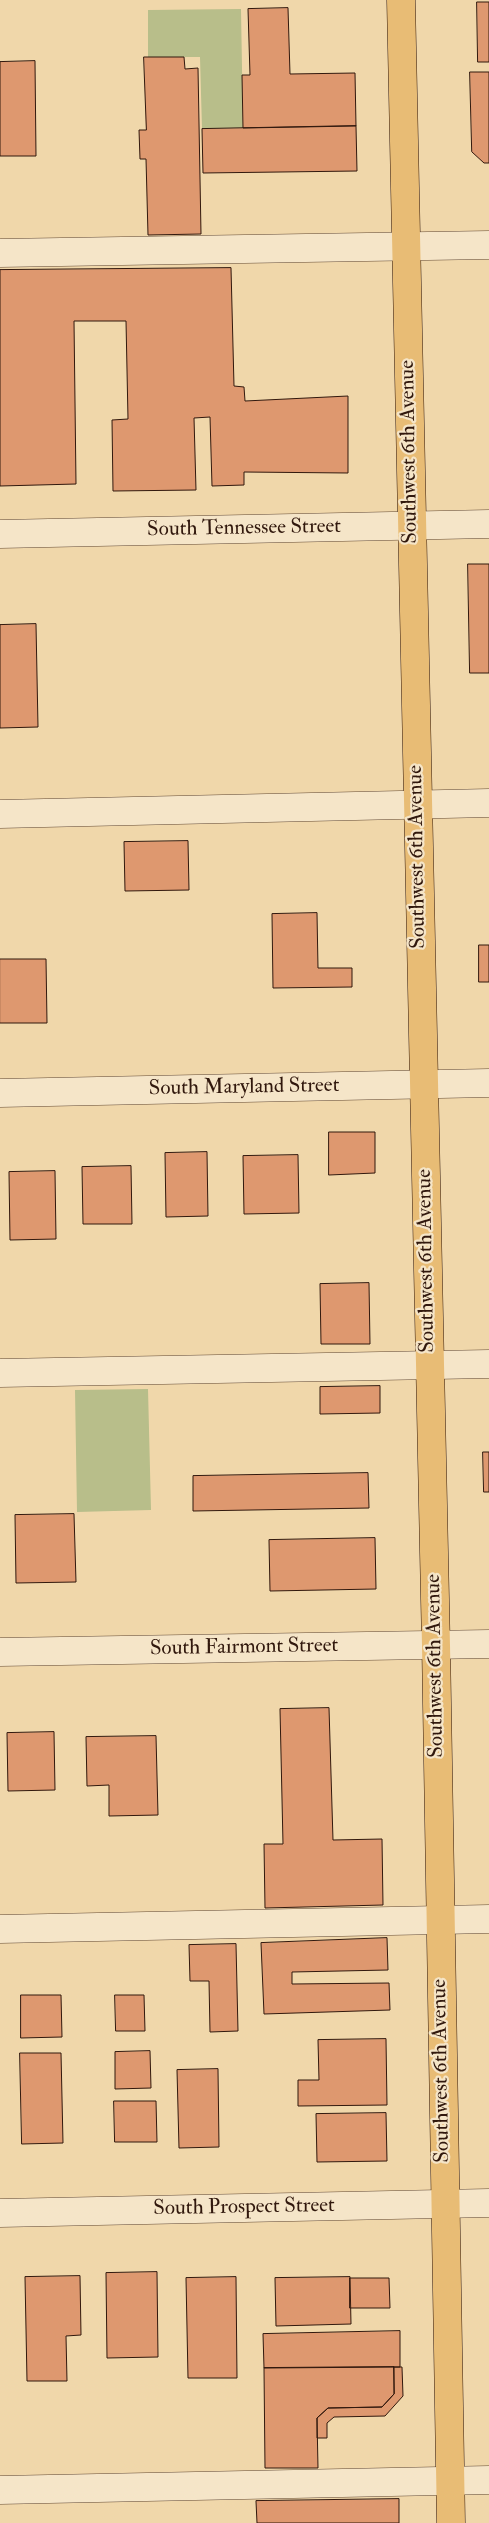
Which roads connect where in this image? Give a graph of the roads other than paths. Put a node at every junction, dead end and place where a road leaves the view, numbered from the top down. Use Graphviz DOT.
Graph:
graph roads {
  1 [pos="401,0"];
  2 [pos="489,245"];
  3 [pos="406,246"];
  4 [pos="0,253"];
  5 [pos="489,524"];
  6 [pos="411,526"];
  7 [pos="0,534"];
  8 [pos="489,803"];
  9 [pos="417,804"];
  10 [pos="0,814"];
  11 [pos="489,1084"];
  12 [pos="423,1085"];
  13 [pos="0,1093"];
  14 [pos="489,1364"];
  15 [pos="429,1366"];
  16 [pos="0,1373"];
  17 [pos="489,1644"];
  18 [pos="436,1645"];
  19 [pos="0,1652"];
  20 [pos="489,1919"];
  21 [pos="440,1920"];
  22 [pos="0,1929"];
  23 [pos="444,2204"];
  24 [pos="489,2204"];
  25 [pos="0,2213"];
  26 [pos="450,2480"];
  27 [pos="489,2480"];
  28 [pos="0,2490"];
  29 [pos="451,2523"];
  1 -- 3 [label="main road, Southwest 6th Avenue"];
  2 -- 3 [label="street"];
  3 -- 4 [label="street"];
  3 -- 6 [label="main road, Southwest 6th Avenue"];
  5 -- 6 [label="street, South Tennessee Street"];
  6 -- 7 [label="street, South Tennessee Street"];
  6 -- 9 [label="main road, Southwest 6th Avenue"];
  8 -- 9 [label="street"];
  9 -- 10 [label="street"];
  9 -- 12 [label="main road, Southwest 6th Avenue"];
  11 -- 12 [label="street, South Maryland Street"];
  12 -- 13 [label="street, South Maryland Street"];
  12 -- 15 [label="main road, Southwest 6th Avenue"];
  14 -- 15 [label="street"];
  15 -- 16 [label="street"];
  15 -- 18 [label="main road, Southwest 6th Avenue"];
  17 -- 18 [label="street, South Fairmont Street"];
  18 -- 19 [label="street, South Fairmont Street"];
  18 -- 21 [label="main road, Southwest 6th Avenue"];
  20 -- 21 [label="street"];
  21 -- 22 [label="street"];
  21 -- 23 [label="main road, Southwest 6th Avenue"];
  23 -- 24 [label="street, South Prospect Street"];
  23 -- 25 [label="street, South Prospect Street"];
  23 -- 26 [label="main road, Southwest 6th Avenue"];
  26 -- 27 [label="street"];
  26 -- 28 [label="street"];
  26 -- 29 [label="main road, Southwest 6th Avenue"];
}
